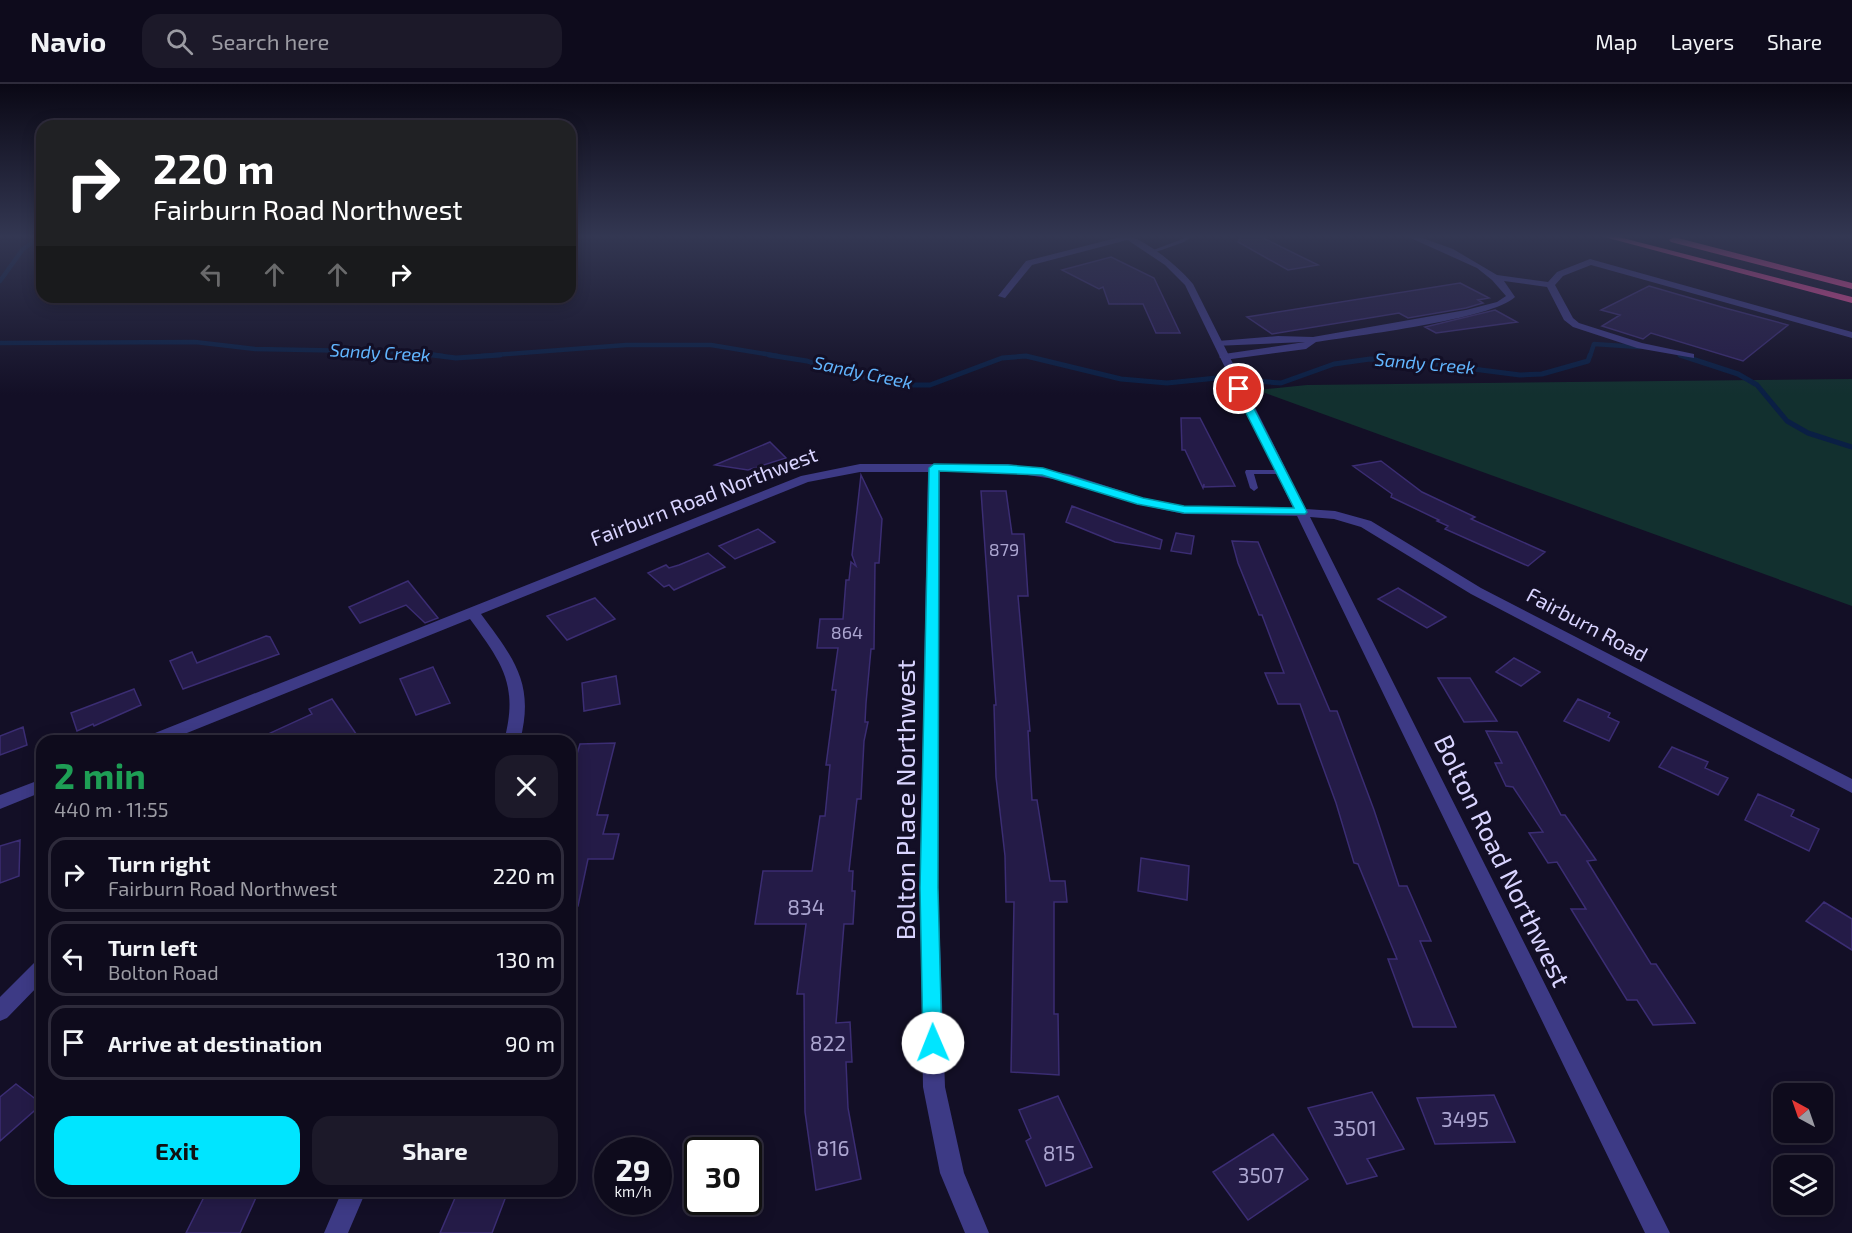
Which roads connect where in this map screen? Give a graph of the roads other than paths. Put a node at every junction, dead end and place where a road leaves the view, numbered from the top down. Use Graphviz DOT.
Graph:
graph roads {
  1 [pos="1008,289"];
  2 [pos="1191,289"];
  3 [pos="1504,289"];
  4 [pos="1552,289"];
  5 [pos="1686,289"];
  6 [pos="1809,289"];
  7 [pos="1002,296"];
  8 [pos="1852,300"];
  9 [pos="1852,335"];
  10 [pos="1313,340"];
  11 [pos="1263,342"];
  12 [pos="1218,344"];
  13 [pos="1275,352"];
  14 [pos="1690,356"];
  15 [pos="1224,357"];
  16 [pos="934,468"];
  17 [pos="1281,472"];
  18 [pos="1254,488"];
  19 [pos="1301,512"];
  20 [pos="472,612"];
  21 [pos="166,735"];
  22 [pos="514,735"];
  23 [pos="36,787"];
  24 [pos="1852,788"];
  25 [pos="0,802"];
  26 [pos="36,974"];
  27 [pos="0,1011"];
  28 [pos="351,1197"];
  29 [pos="336,1233"];
  30 [pos="977,1233"];
  31 [pos="1658,1233"];
  1 -- 7 [label="street"];
  2 -- 12 [label="street, Bolton Road Northwest"];
  3 -- 10 [label="street"];
  4 -- 14 [label="street"];
  5 -- 9 [label="street"];
  6 -- 8 [label="highway"];
  10 -- 11 [label="street"];
  10 -- 13 [label="street"];
  11 -- 12 [label="street"];
  11 -- 13 [label="street"];
  12 -- 15 [label="street, Bolton Road Northwest"];
  13 -- 15 [label="street"];
  15 -- 17 [label="street, Bolton Road Northwest"];
  16 -- 19 [label="street, Fairburn Road Northwest"];
  16 -- 20 [label="street, Fairburn Road Northwest"];
  16 -- 30 [label="street, Bolton Place Northwest"];
  17 -- 18 [label="lane"];
  17 -- 19 [label="street, Bolton Road Northwest"];
  19 -- 24 [label="street, Fairburn Road"];
  19 -- 31 [label="street, Bolton Road Northwest"];
  20 -- 21 [label="street, Fairburn Road Northwest"];
  20 -- 22 [label="street"];
  23 -- 25 [label="street"];
  26 -- 27 [label="street"];
  28 -- 29 [label="street"];
}
